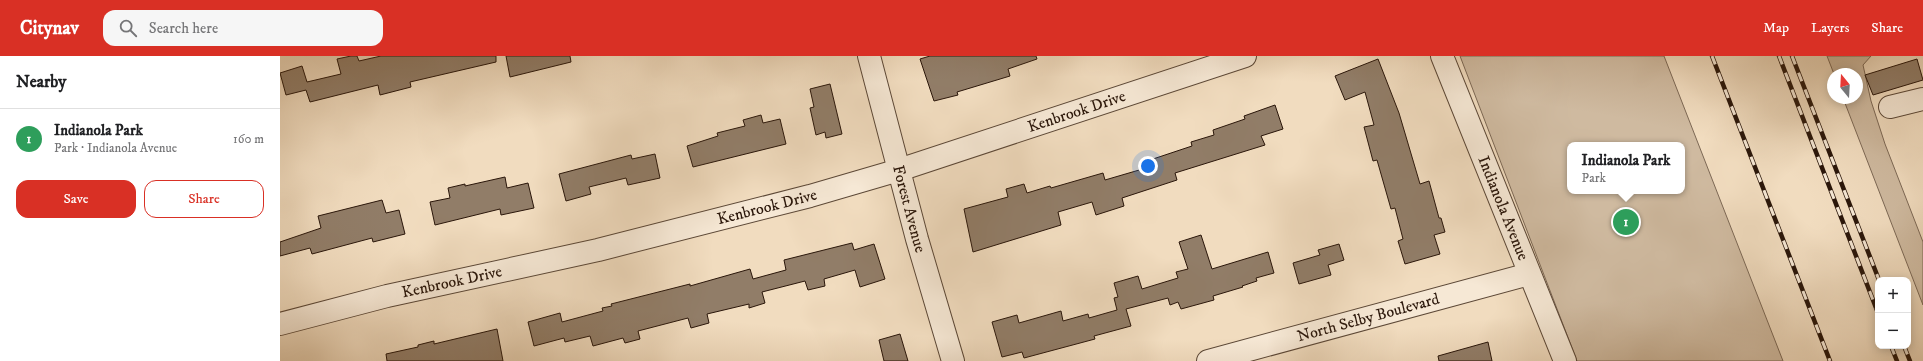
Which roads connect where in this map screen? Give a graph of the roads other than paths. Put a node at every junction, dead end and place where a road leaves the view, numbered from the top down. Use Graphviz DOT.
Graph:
graph roads {
  1 [pos="869,56"];
  2 [pos="1245,56"];
  3 [pos="1442,56"];
  4 [pos="1923,99"];
  5 [pos="1890,107"];
  6 [pos="899,170"];
  7 [pos="1529,274"];
  8 [pos="280,324"];
  9 [pos="953,361"];
  10 [pos="1208,361"];
  11 [pos="1564,361"];
  1 -- 6 [label="street, Forest Avenue"];
  2 -- 6 [label="street, Kenbrook Drive"];
  3 -- 7 [label="street, Indianola Avenue"];
  4 -- 5 [label="street"];
  6 -- 8 [label="street, Kenbrook Drive"];
  6 -- 9 [label="street, Forest Avenue"];
  7 -- 10 [label="street, North Selby Boulevard"];
  7 -- 11 [label="street, Indianola Avenue"];
}
